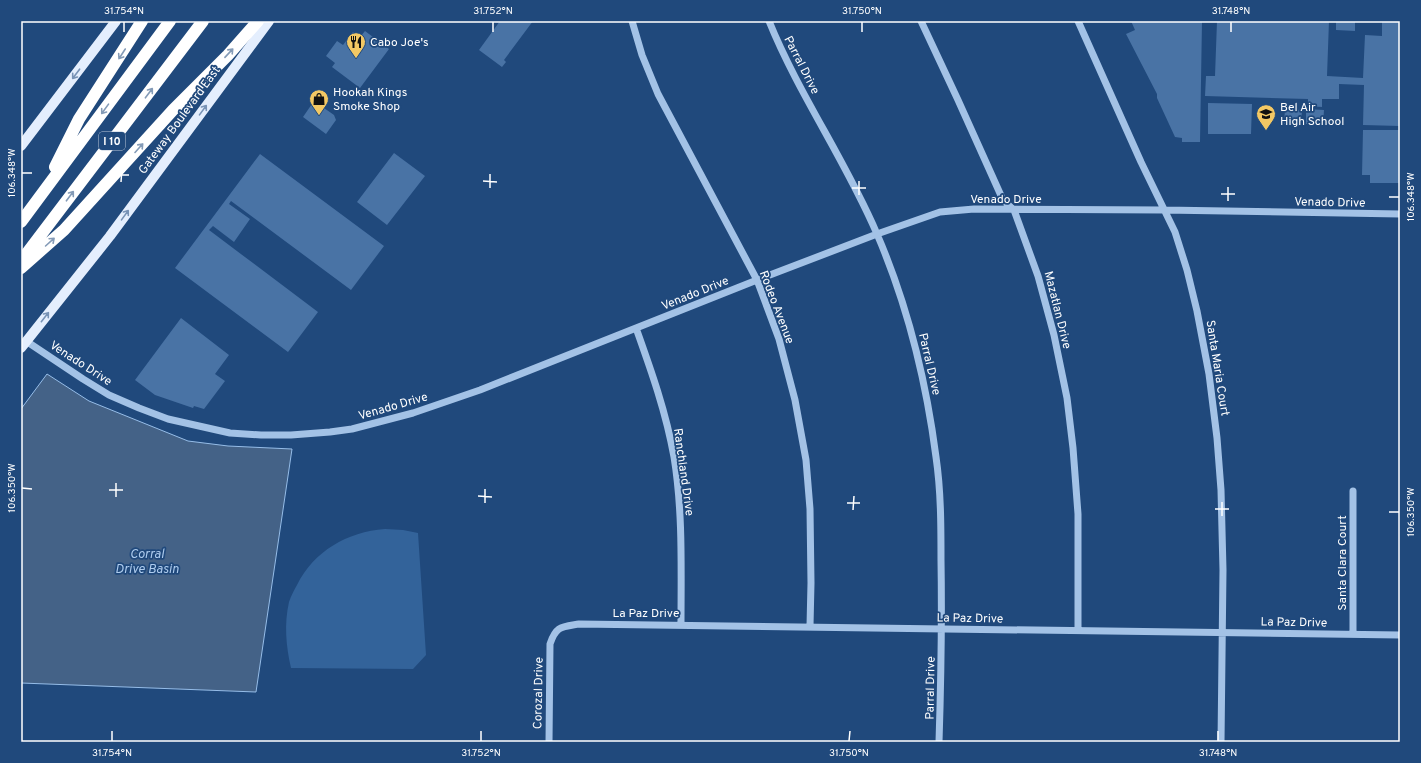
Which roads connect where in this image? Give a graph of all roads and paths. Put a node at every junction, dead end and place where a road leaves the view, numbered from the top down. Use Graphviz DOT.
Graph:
graph roads {
  1 [pos="116,21"];
  2 [pos="142,21"];
  3 [pos="170,21"];
  4 [pos="203,21"];
  5 [pos="258,21"];
  6 [pos="269,21"];
  7 [pos="632,21"];
  8 [pos="769,21"];
  9 [pos="921,21"];
  10 [pos="1078,21"];
  11 [pos="21,146"];
  12 [pos="39,198"];
  13 [pos="1014,210"];
  14 [pos="1164,210"];
  15 [pos="1400,214"];
  16 [pos="21,222"];
  17 [pos="877,234"];
  18 [pos="21,261"];
  19 [pos="21,268"];
  20 [pos="756,280"];
  21 [pos="636,328"];
  22 [pos="24,344"];
  23 [pos="1353,492"];
  24 [pos="681,624"];
  25 [pos="810,626"];
  26 [pos="942,628"];
  27 [pos="1078,630"];
  28 [pos="1222,632"];
  29 [pos="1353,634"];
  30 [pos="1400,634"];
  31 [pos="550,644"];
  32 [pos="548,742"];
  33 [pos="939,742"];
  34 [pos="1221,742"];
  1 -- 11 [label="main road, one-way"];
  2 -- 12 [label="highway, one-way"];
  3 -- 12 [label="highway, I 10, one-way"];
  18 -- 4 [label="highway, I 10, one-way"];
  19 -- 5 [label="highway, one-way"];
  22 -- 6 [label="main road, Gateway Boulevard East, one-way"];
  7 -- 20 [label="street, Rodeo Avenue"];
  8 -- 17 [label="street, Parral Drive"];
  9 -- 13 [label="street, Mazatlan Drive"];
  10 -- 14 [label="street, Santa Maria Court"];
  12 -- 16 [label="highway, I 10"];
  13 -- 14 [label="street, Venado Drive"];
  13 -- 17 [label="street, Venado Drive"];
  13 -- 27 [label="street, Mazatlan Drive"];
  14 -- 15 [label="street, Venado Drive"];
  14 -- 28 [label="street, Santa Maria Court"];
  17 -- 20 [label="street, Venado Drive"];
  17 -- 26 [label="street, Parral Drive"];
  20 -- 21 [label="street, Venado Drive"];
  20 -- 25 [label="street, Rodeo Avenue"];
  21 -- 22 [label="street, Venado Drive"];
  21 -- 24 [label="street, Ranchland Drive"];
  23 -- 29 [label="street, Santa Clara Court"];
  24 -- 25 [label="street, La Paz Drive"];
  24 -- 31 [label="street, La Paz Drive"];
  25 -- 26 [label="street, La Paz Drive"];
  26 -- 27 [label="street, La Paz Drive"];
  26 -- 33 [label="street, Parral Drive"];
  27 -- 28 [label="street, La Paz Drive"];
  28 -- 29 [label="street, La Paz Drive"];
  28 -- 34 [label="street, Santa Maria Court"];
  29 -- 30 [label="street, La Paz Drive"];
  31 -- 32 [label="street, Corozal Drive"];
}
